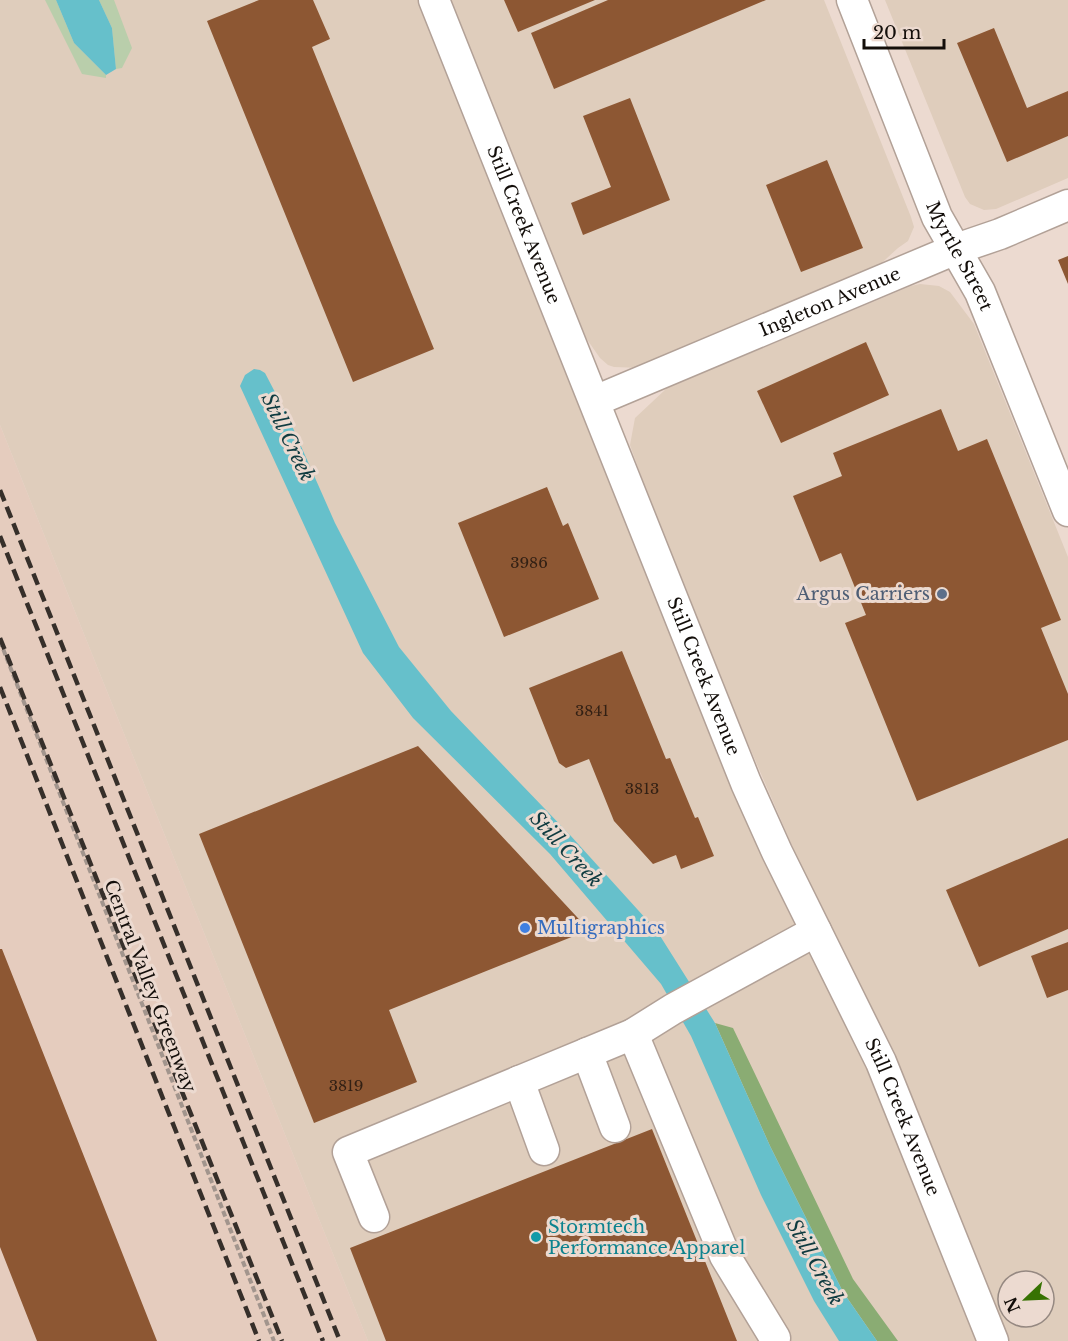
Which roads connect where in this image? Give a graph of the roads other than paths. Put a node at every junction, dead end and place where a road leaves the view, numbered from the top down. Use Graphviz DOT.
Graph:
graph roads {
  1 [pos="434,0"];
  2 [pos="852,0"];
  3 [pos="1068,205"];
  4 [pos="956,249"];
  5 [pos="595,401"];
  6 [pos="1068,511"];
  7 [pos="816,931"];
  8 [pos="633,1034"];
  9 [pos="587,1053"];
  10 [pos="519,1081"];
  11 [pos="615,1126"];
  12 [pos="544,1150"];
  13 [pos="374,1217"];
  14 [pos="775,1338"];
  15 [pos="993,1341"];
  1 -- 5 [label="street, Still Creek Avenue"];
  2 -- 4 [label="street, Myrtle Street"];
  3 -- 4 [label="street, Ingleton Avenue"];
  4 -- 5 [label="street, Ingleton Avenue"];
  4 -- 6 [label="street, Myrtle Street"];
  5 -- 7 [label="street, Still Creek Avenue"];
  7 -- 8 [label="street"];
  7 -- 15 [label="street, Still Creek Avenue"];
  8 -- 9 [label="street"];
  8 -- 14 [label="street"];
  9 -- 10 [label="street"];
  9 -- 11 [label="street"];
  10 -- 12 [label="street"];
  10 -- 13 [label="street"];
}
